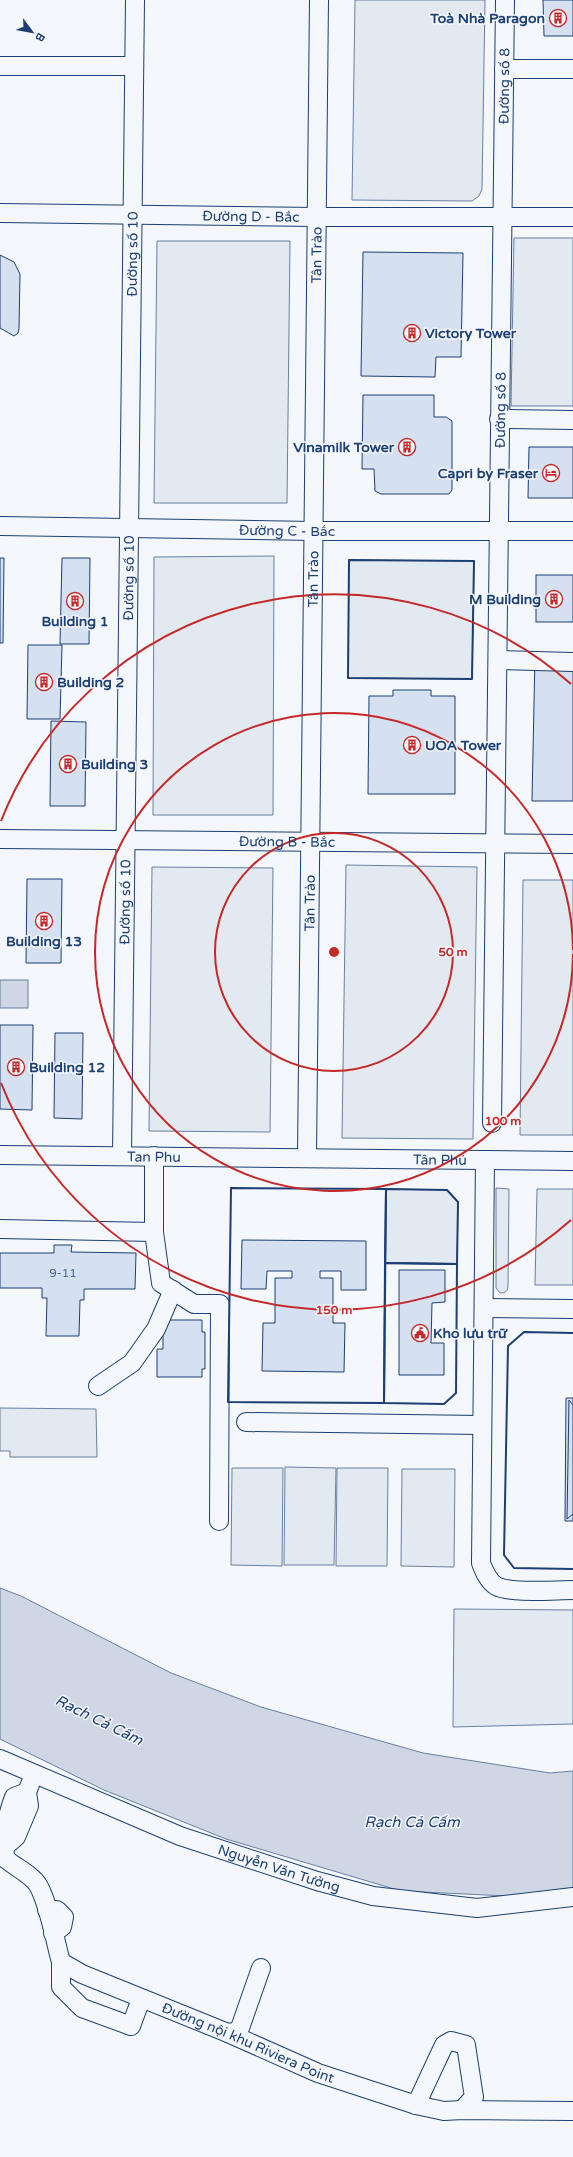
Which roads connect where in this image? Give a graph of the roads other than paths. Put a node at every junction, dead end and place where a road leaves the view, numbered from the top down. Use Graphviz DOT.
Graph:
graph roads {
  1 [pos="135,0"];
  2 [pos="319,0"];
  3 [pos="505,0"];
  4 [pos="0,66"];
  5 [pos="134,66"];
  6 [pos="504,69"];
  7 [pos="573,69"];
  8 [pos="0,213"];
  9 [pos="132,215"];
  10 [pos="317,217"];
  11 [pos="502,217"];
  12 [pos="573,217"];
  13 [pos="499,419"];
  14 [pos="573,420"];
  15 [pos="0,526"];
  16 [pos="129,528"];
  17 [pos="499,530"];
  18 [pos="313,531"];
  19 [pos="573,531"];
  20 [pos="498,660"];
  21 [pos="573,662"];
  22 [pos="0,839"];
  23 [pos="125,841"];
  24 [pos="310,842"];
  25 [pos="496,843"];
  26 [pos="573,844"];
  27 [pos="492,1123"];
  28 [pos="0,1155"];
  29 [pos="122,1156"];
  30 [pos="154,1156"];
  31 [pos="307,1158"];
  32 [pos="485,1160"];
  33 [pos="573,1161"];
  34 [pos="0,1229"];
  35 [pos="154,1232"];
  36 [pos="173,1290"];
  37 [pos="484,1308"];
  38 [pos="573,1309"];
  39 [pos="98,1386"];
  40 [pos="246,1422"];
  41 [pos="481,1425"];
  42 [pos="219,1521"];
  43 [pos="573,1590"];
  44 [pos="0,1759"];
  45 [pos="34,1773"];
  46 [pos="573,1897"];
  47 [pos="61,1962"];
  48 [pos="261,1968"];
  49 [pos="141,1999"];
  50 [pos="228,2033"];
  51 [pos="416,2105"];
  52 [pos="462,2110"];
  53 [pos="573,2110"];
  1 -- 5 [label="street, Đường số 10"];
  2 -- 10 [label="street, Tân Trào"];
  3 -- 6 [label="street, Đường số 8"];
  4 -- 5 [label="street"];
  5 -- 9 [label="street, Đường số 10"];
  6 -- 7 [label="street"];
  6 -- 11 [label="street, Đường số 8"];
  8 -- 9 [label="street, Đường D - Bắc"];
  9 -- 10 [label="street, Đường D - Bắc"];
  9 -- 16 [label="street, Đường số 10"];
  10 -- 11 [label="street, Đường D - Bắc"];
  10 -- 18 [label="street, Tân Trào"];
  11 -- 12 [label="street, Đường D - Bắc"];
  11 -- 13 [label="street, Đường số 8"];
  13 -- 14 [label="street"];
  13 -- 17 [label="street, Đường số 8"];
  15 -- 16 [label="street, Đường C - Bắc"];
  16 -- 18 [label="street, Đường C - Bắc"];
  16 -- 23 [label="street, Đường số 10"];
  17 -- 18 [label="street, Đường C - Bắc"];
  17 -- 19 [label="street, Đường C - Bắc"];
  17 -- 20 [label="street, Đường số 8"];
  18 -- 24 [label="street, Tân Trào"];
  20 -- 21 [label="street"];
  20 -- 25 [label="street, Đường số 8"];
  22 -- 23 [label="street, Đường B - Bắc"];
  23 -- 24 [label="street, Đường B - Bắc"];
  23 -- 29 [label="street, Đường số 10"];
  24 -- 25 [label="street, Đường B - Bắc"];
  24 -- 31 [label="street, Tân Trào"];
  25 -- 26 [label="street, Đường B - Bắc"];
  25 -- 27 [label="street, Đường số 8"];
  28 -- 29 [label="street, Tan Phu"];
  29 -- 30 [label="street, Tan Phu"];
  30 -- 31 [label="street, Tan Phu"];
  30 -- 35 [label="street"];
  31 -- 32 [label="street, Tân Phú"];
  32 -- 33 [label="street, Tân Phú"];
  32 -- 37 [label="street"];
  34 -- 35 [label="street"];
  35 -- 36 [label="street"];
  36 -- 39 [label="street"];
  36 -- 42 [label="street"];
  37 -- 38 [label="street"];
  37 -- 41 [label="street"];
  40 -- 41 [label="street"];
  41 -- 43 [label="street"];
  44 -- 45 [label="street, Nguyễn Văn Tưởng"];
  45 -- 46 [label="street, Nguyễn Văn Tưởng"];
  45 -- 47 [label="street"];
  47 -- 49 [label="street, Đường nội khu Riviera Point"];
  47 -- 49 [label="street"];
  48 -- 50 [label="street"];
  49 -- 50 [label="street, Đường nội khu Riviera Point"];
  50 -- 51 [label="street, Đường nội khu Riviera Point"];
  51 -- 52 [label="street, Đường nội khu Riviera Point"];
  51 -- 52 [label="street"];
  52 -- 53 [label="street, Đường nội khu Riviera Point"];
}
